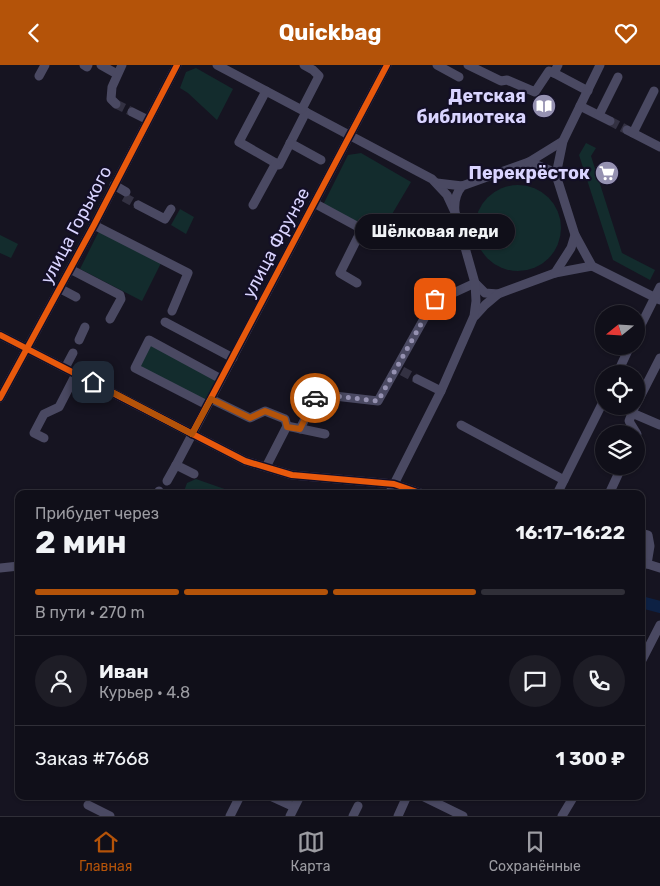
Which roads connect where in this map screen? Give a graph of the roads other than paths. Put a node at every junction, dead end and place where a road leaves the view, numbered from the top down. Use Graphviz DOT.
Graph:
graph roads {
  1 [pos="45,65"];
  2 [pos="84,65"];
  3 [pos="88,65"];
  4 [pos="101,65"];
  5 [pos="122,65"];
  6 [pos="177,65"];
  7 [pos="217,65"];
  8 [pos="304,65"];
  9 [pos="387,65"];
  10 [pos="437,65"];
  11 [pos="468,65"];
  12 [pos="600,65"];
  13 [pos="556,69"];
  14 [pos="117,74"];
  15 [pos="39,76"];
  16 [pos="459,77"];
  17 [pos="618,77"];
  18 [pos="266,91"];
  19 [pos="588,91"];
  20 [pos="654,91"];
  21 [pos="116,104"];
  22 [pos="580,106"];
  23 [pos="304,111"];
  24 [pos="132,112"];
  25 [pos="599,115"];
  26 [pos="148,120"];
  27 [pos="610,121"];
  28 [pos="350,135"];
  29 [pos="563,141"];
  30 [pos="290,143"];
  31 [pos="660,147"];
  32 [pos="321,160"];
  33 [pos="529,162"];
  34 [pos="276,163"];
  35 [pos="556,175"];
  36 [pos="437,183"];
  37 [pos="462,185"];
  38 [pos="113,188"];
  39 [pos="125,195"];
  40 [pos="314,203"];
  41 [pos="138,205"];
  42 [pos="253,205"];
  43 [pos="171,209"];
  44 [pos="455,212"];
  45 [pos="94,225"];
  46 [pos="576,235"];
  47 [pos="592,266"];
  48 [pos="70,269"];
  49 [pos="556,273"];
  50 [pos="357,283"];
  51 [pos="475,283"];
  52 [pos="660,287"];
  53 [pos="59,289"];
  54 [pos="498,294"];
  55 [pos="76,297"];
  56 [pos="657,299"];
  57 [pos="172,311"];
  58 [pos="474,316"];
  59 [pos="110,319"];
  60 [pos="645,320"];
  61 [pos="165,322"];
  62 [pos="85,327"];
  63 [pos="0,335"];
  64 [pos="79,340"];
  65 [pos="26,348"];
  66 [pos="73,353"];
  67 [pos="232,357"];
  68 [pos="660,358"];
  69 [pos="65,368"];
  70 [pos="76,374"];
  71 [pos="221,379"];
  72 [pos="417,379"];
  73 [pos="645,388"];
  74 [pos="441,391"];
  75 [pos="0,398"];
  76 [pos="209,402"];
  77 [pos="596,415"];
  78 [pos="645,415"];
  79 [pos="461,425"];
  80 [pos="660,425"];
  81 [pos="287,427"];
  82 [pos="300,429"];
  83 [pos="192,434"];
  84 [pos="325,434"];
  85 [pos="44,438"];
  86 [pos="176,465"];
  87 [pos="266,467"];
  88 [pos="194,474"];
  89 [pos="618,475"];
  90 [pos="564,479"];
  91 [pos="167,481"];
  92 [pos="394,484"];
  93 [pos="391,490"];
  94 [pos="411,490"];
  95 [pos="559,490"];
  96 [pos="611,490"];
  97 [pos="645,534"];
  98 [pos="645,560"];
  99 [pos="645,563"];
  100 [pos="15,566"];
  101 [pos="0,568"];
  102 [pos="660,568"];
  103 [pos="660,625"];
  104 [pos="645,654"];
  105 [pos="238,800"];
  106 [pos="276,800"];
  107 [pos="298,800"];
  108 [pos="406,800"];
  109 [pos="430,800"];
  110 [pos="572,800"];
  111 [pos="88,805"];
  112 [pos="358,806"];
  113 [pos="292,812"];
  114 [pos="110,816"];
  115 [pos="230,816"];
  116 [pos="352,816"];
  117 [pos="398,816"];
  118 [pos="463,816"];
  119 [pos="562,816"];
  1 -- 15 [label="street"];
  2 -- 3 [label="street"];
  4 -- 14 [label="street"];
  5 -- 14 [label="street"];
  6 -- 26 [label="street, улица Горького"];
  7 -- 18 [label="street"];
  8 -- 23 [label="street"];
  9 -- 28 [label="street, улица Фрунзе"];
  10 -- 16 [label="street"];
  11 -- 13 [label="street"];
  12 -- 19 [label="street"];
  13 -- 19 [label="street"];
  14 -- 21 [label="street"];
  17 -- 25 [label="street"];
  18 -- 23 [label="street"];
  18 -- 34 [label="street"];
  19 -- 22 [label="street"];
  20 -- 31 [label="street"];
  22 -- 25 [label="street"];
  22 -- 29 [label="street"];
  23 -- 28 [label="street"];
  23 -- 30 [label="street"];
  24 -- 26 [label="street"];
  25 -- 27 [label="street"];
  26 -- 38 [label="street, улица Горького"];
  28 -- 36 [label="street"];
  28 -- 40 [label="street, улица Фрунзе"];
  29 -- 33 [label="street"];
  29 -- 35 [label="street"];
  30 -- 32 [label="street"];
  30 -- 34 [label="street"];
  33 -- 35 [label="street"];
  33 -- 37 [label="street"];
  34 -- 42 [label="street"];
  35 -- 46 [label="street"];
  36 -- 37 [label="street"];
  36 -- 44 [label="street"];
  37 -- 44 [label="street"];
  38 -- 39 [label="street"];
  38 -- 45 [label="street, улица Горького"];
  40 -- 50 [label="street"];
  40 -- 67 [label="street, улица Фрунзе"];
  41 -- 43 [label="street"];
  44 -- 51 [label="street"];
  45 -- 48 [label="street, улица Горького"];
  45 -- 57 [label="street"];
  46 -- 47 [label="street"];
  46 -- 49 [label="street"];
  47 -- 49 [label="street"];
  47 -- 56 [label="street"];
  48 -- 53 [label="street, улица Горького"];
  48 -- 59 [label="street"];
  49 -- 54 [label="street"];
  51 -- 54 [label="street"];
  51 -- 58 [label="street"];
  51 -- 82 [label="street"];
  52 -- 56 [label="street"];
  53 -- 55 [label="street"];
  53 -- 65 [label="street, улица Горького"];
  54 -- 58 [label="street"];
  56 -- 60 [label="street"];
  58 -- 74 [label="street"];
  61 -- 67 [label="street"];
  62 -- 64 [label="street"];
  63 -- 65 [label="street"];
  65 -- 69 [label="street"];
  65 -- 75 [label="street, улица Горького"];
  66 -- 69 [label="street"];
  67 -- 71 [label="street, улица Фрунзе"];
  68 -- 73 [label="street"];
  69 -- 70 [label="street"];
  70 -- 83 [label="street"];
  70 -- 85 [label="street"];
  71 -- 76 [label="street, улица Фрунзе"];
  71 -- 76 [label="street"];
  72 -- 74 [label="street"];
  74 -- 92 [label="street"];
  76 -- 81 [label="street"];
  76 -- 83 [label="street, улица Фрунзе"];
  77 -- 90 [label="street"];
  78 -- 80 [label="street"];
  79 -- 90 [label="street"];
  81 -- 82 [label="street"];
  81 -- 87 [label="street"];
  82 -- 84 [label="street"];
  83 -- 86 [label="street, улица Фрунзе"];
  83 -- 87 [label="street"];
  86 -- 88 [label="street"];
  86 -- 91 [label="street, улица Фрунзе"];
  87 -- 92 [label="street"];
  89 -- 96 [label="street"];
  90 -- 95 [label="street"];
  92 -- 93 [label="street"];
  92 -- 94 [label="street"];
  97 -- 98 [label="street"];
  99 -- 102 [label="street"];
  100 -- 101 [label="street"];
  103 -- 104 [label="street"];
  105 -- 115 [label="street"];
  106 -- 113 [label="street"];
  107 -- 113 [label="street"];
  108 -- 117 [label="street"];
  109 -- 118 [label="street"];
  110 -- 119 [label="street"];
  111 -- 114 [label="street"];
  112 -- 116 [label="street"];
}
